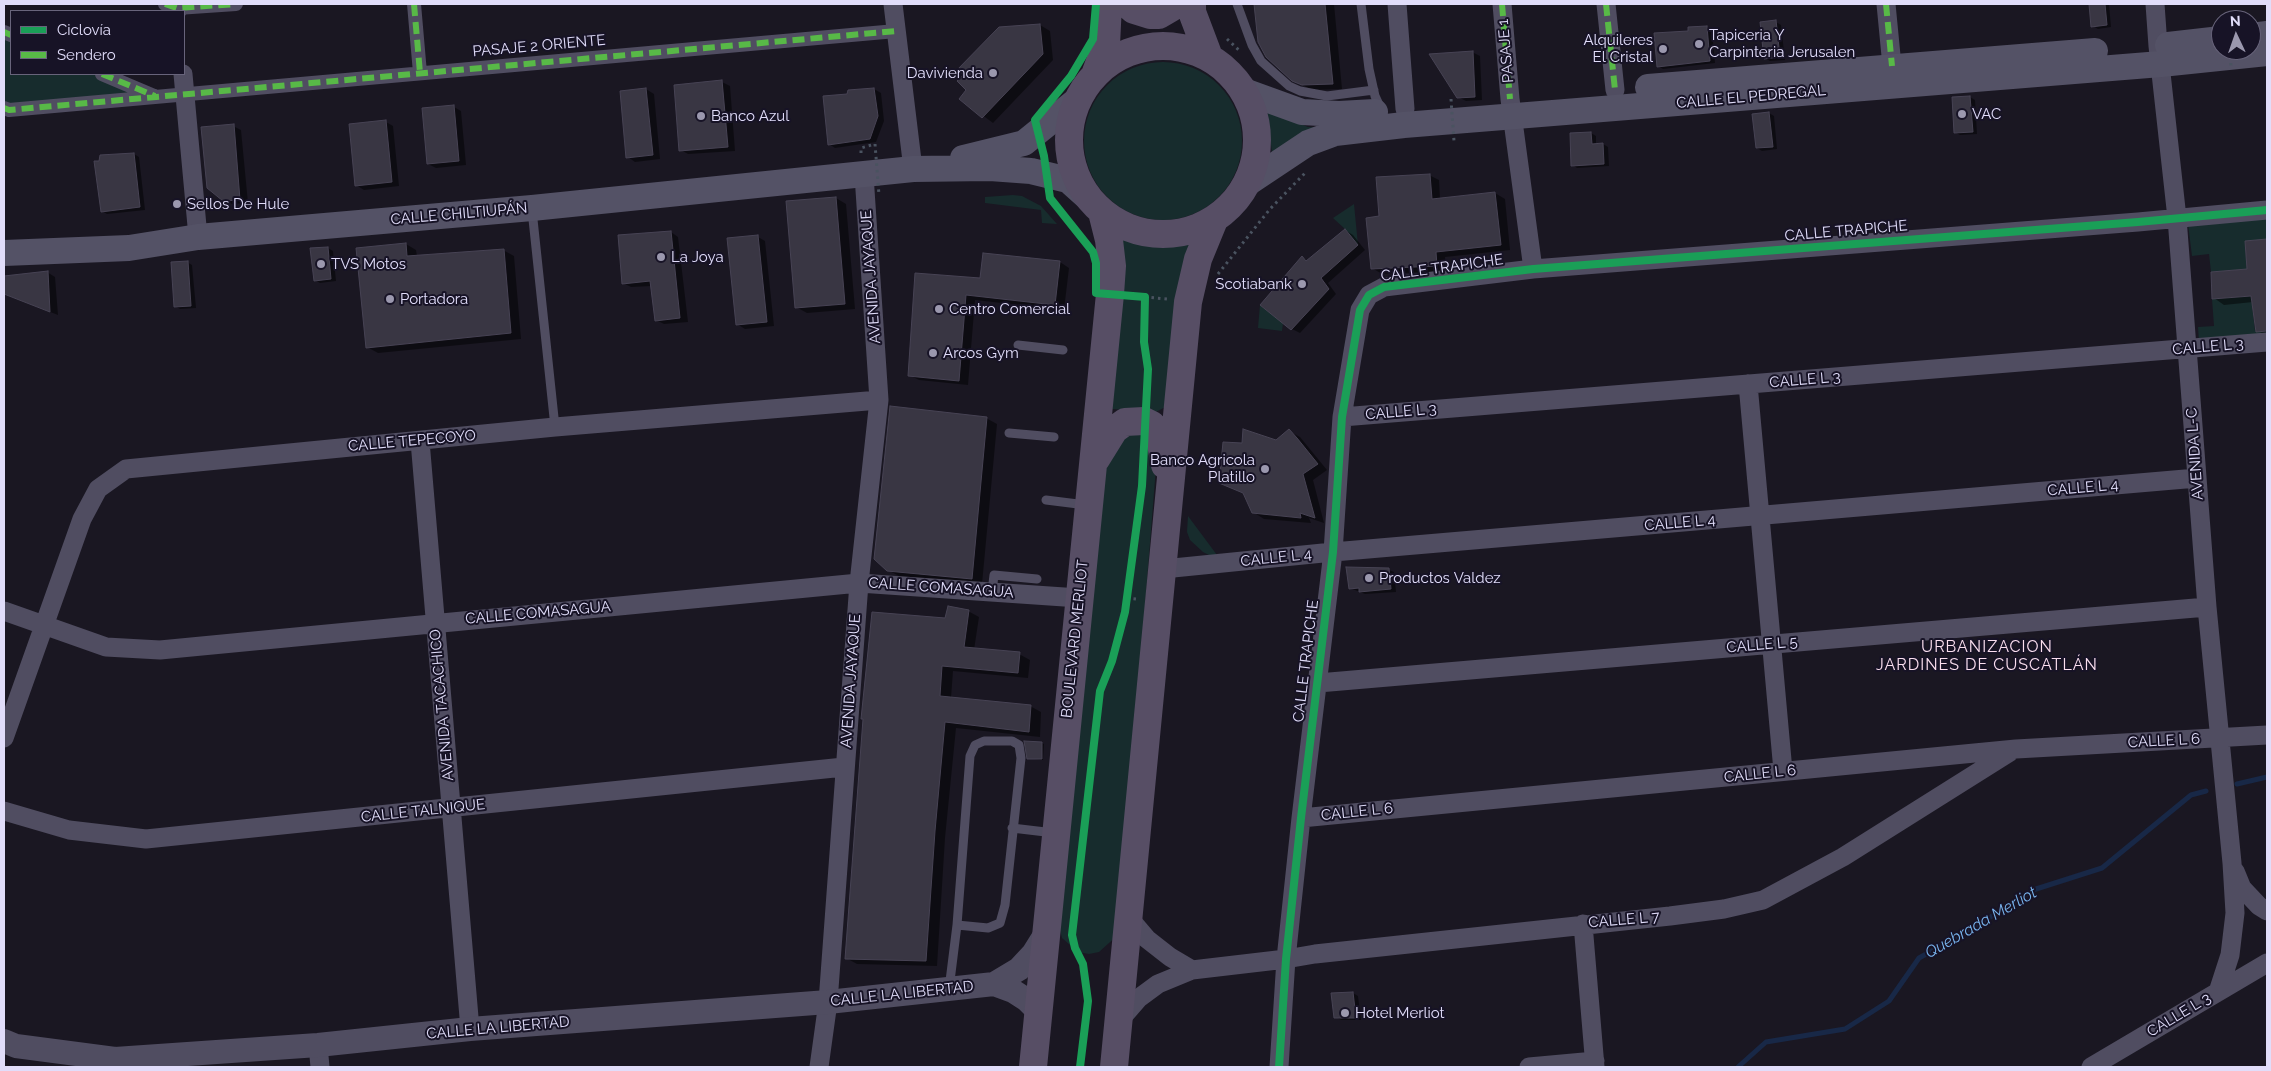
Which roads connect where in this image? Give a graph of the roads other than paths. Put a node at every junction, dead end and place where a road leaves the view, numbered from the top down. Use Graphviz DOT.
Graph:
graph roads {
  1 [pos="236,4"];
  2 [pos="414,4"];
  3 [pos="894,4"];
  4 [pos="1108,4"];
  5 [pos="1127,4"];
  6 [pos="1173,4"];
  7 [pos="1192,4"];
  8 [pos="1237,4"];
  9 [pos="1361,4"];
  10 [pos="1397,4"];
  11 [pos="1502,4"];
  12 [pos="1606,4"];
  13 [pos="1886,4"];
  14 [pos="2155,4"];
  15 [pos="174,7"];
  16 [pos="896,31"];
  17 [pos="2211,42"];
  18 [pos="2267,53"];
  19 [pos="2159,55"];
  20 [pos="1209,57"];
  21 [pos="1892,66"];
  22 [pos="1096,72"];
  23 [pos="420,73"];
  24 [pos="104,75"];
  25 [pos="183,75"];
  26 [pos="1615,90"];
  27 [pos="1244,91"];
  28 [pos="184,94"];
  29 [pos="156,97"];
  30 [pos="1077,100"];
  31 [pos="1387,104"];
  32 [pos="4,108"];
  33 [pos="1511,108"];
  34 [pos="913,169"];
  35 [pos="1248,182"];
  36 [pos="871,185"];
  37 [pos="1086,197"];
  38 [pos="532,208"];
  39 [pos="2267,210"];
  40 [pos="2178,218"];
  41 [pos="1214,220"];
  42 [pos="198,237"];
  43 [pos="4,253"];
  44 [pos="1533,269"];
  45 [pos="2267,342"];
  46 [pos="1018,344"];
  47 [pos="2188,348"];
  48 [pos="1063,350"];
  49 [pos="1748,384"];
  50 [pos="879,400"];
  51 [pos="1342,417"];
  52 [pos="555,427"];
  53 [pos="1009,433"];
  54 [pos="1054,436"];
  55 [pos="420,441"];
  56 [pos="1094,464"];
  57 [pos="2197,478"];
  58 [pos="1168,487"];
  59 [pos="1046,500"];
  60 [pos="1089,506"];
  61 [pos="1760,516"];
  62 [pos="1333,552"];
  63 [pos="1163,569"];
  64 [pos="1037,579"];
  65 [pos="859,583"];
  66 [pos="992,592"];
  67 [pos="1079,598"];
  68 [pos="2206,607"];
  69 [pos="4,611"];
  70 [pos="434,623"];
  71 [pos="44,626"];
  72 [pos="1772,644"];
  73 [pos="1318,683"];
  74 [pos="2267,735"];
  75 [pos="4,738"];
  76 [pos="2220,739"];
  77 [pos="2016,749"];
  78 [pos="844,767"];
  79 [pos="1783,771"];
  80 [pos="450,809"];
  81 [pos="4,811"];
  82 [pos="1301,818"];
  83 [pos="1012,828"];
  84 [pos="1057,833"];
  85 [pos="2232,863"];
  86 [pos="2267,911"];
  87 [pos="1130,919"];
  88 [pos="1583,924"];
  89 [pos="957,925"];
  90 [pos="1048,930"];
  91 [pos="1286,959"];
  92 [pos="2267,963"];
  93 [pos="1192,970"];
  94 [pos="994,984"];
  95 [pos="949,989"];
  96 [pos="2218,992"];
  97 [pos="828,1002"];
  98 [pos="1039,1012"];
  99 [pos="1119,1021"];
  100 [pos="470,1029"];
  101 [pos="4,1041"];
  102 [pos="320,1056"];
  103 [pos="1595,1064"];
  104 [pos="819,1067"];
  105 [pos="1033,1067"];
  106 [pos="1114,1067"];
  107 [pos="1279,1067"];
  108 [pos="1529,1067"];
  109 [pos="2091,1067"];
  1 -- 15 [label="street"];
  2 -- 23 [label="street"];
  3 -- 16 [label="street"];
  4 -- 22 [label="main road"];
  5 -- 6 [label="main road"];
  7 -- 20 [label="main road"];
  8 -- 31 [label="lane"];
  9 -- 31 [label="lane"];
  10 -- 31 [label="street"];
  11 -- 33 [label="street, PASAJE 1"];
  12 -- 26 [label="street"];
  13 -- 21 [label="street"];
  14 -- 19 [label="street, AVENIDA L-C"];
  16 -- 23 [label="street, PASAJE 2 ORIENTE"];
  16 -- 34 [label="street"];
  17 -- 19 [label="main road, CALLE EL PEDREGAL"];
  18 -- 19 [label="main road, CALLE EL PEDREGAL"];
  19 -- 21 [label="main road, CALLE EL PEDREGAL"];
  19 -- 33 [label="main road, CALLE EL PEDREGAL"];
  19 -- 40 [label="street, AVENIDA L-C"];
  20 -- 22 [label="main road"];
  20 -- 27 [label="main road"];
  21 -- 26 [label="main road, CALLE EL PEDREGAL"];
  22 -- 30 [label="main road"];
  23 -- 28 [label="street, PASAJE 2 ORIENTE"];
  24 -- 29 [label="street"];
  25 -- 28 [label="street"];
  26 -- 33 [label="main road, CALLE EL PEDREGAL"];
  27 -- 31 [label="main road, CALLE EL PEDREGAL"];
  27 -- 35 [label="main road"];
  28 -- 29 [label="street, PASAJE 2 ORIENTE"];
  28 -- 42 [label="street"];
  29 -- 32 [label="street, PASAJE 2 ORIENTE"];
  30 -- 34 [label="main road, CALLE CHILTIUPÁN"];
  30 -- 37 [label="main road"];
  31 -- 33 [label="main road, CALLE EL PEDREGAL"];
  33 -- 35 [label="main road, CALLE EL PEDREGAL"];
  33 -- 44 [label="street, PASAJE 1"];
  34 -- 36 [label="main road, CALLE CHILTIUPÁN"];
  34 -- 37 [label="main road, CALLE CHILTIUPÁN"];
  35 -- 41 [label="main road"];
  36 -- 38 [label="main road, CALLE CHILTIUPÁN"];
  36 -- 50 [label="street, AVENIDA JAYAQUE"];
  37 -- 41 [label="main road"];
  37 -- 56 [label="main road, BOULEVARD MERLIOT"];
  38 -- 42 [label="main road, CALLE CHILTIUPÁN"];
  38 -- 52 [label="lane"];
  39 -- 40 [label="street, CALLE TRAPICHE"];
  40 -- 44 [label="street, CALLE TRAPICHE"];
  40 -- 47 [label="street, AVENIDA L-C"];
  41 -- 58 [label="main road"];
  42 -- 43 [label="main road, CALLE CHILTIUPÁN"];
  44 -- 51 [label="street, CALLE TRAPICHE"];
  45 -- 47 [label="street, CALLE L 3"];
  46 -- 48 [label="lane"];
  47 -- 49 [label="street, CALLE L 3"];
  47 -- 57 [label="street, AVENIDA L-C"];
  49 -- 51 [label="street, CALLE L 3"];
  49 -- 61 [label="street"];
  50 -- 52 [label="street, CALLE TEPECOYO"];
  50 -- 65 [label="street, AVENIDA JAYAQUE"];
  51 -- 62 [label="street, CALLE TRAPICHE"];
  52 -- 55 [label="street, CALLE TEPECOYO"];
  53 -- 54 [label="lane"];
  55 -- 70 [label="street, AVENIDA TACACHICO"];
  55 -- 71 [label="street, CALLE TEPECOYO"];
  56 -- 58 [label="main road"];
  56 -- 60 [label="main road, BOULEVARD MERLIOT"];
  57 -- 61 [label="street, CALLE L 4"];
  57 -- 68 [label="street, AVENIDA L-C"];
  58 -- 63 [label="main road"];
  59 -- 60 [label="lane"];
  60 -- 67 [label="main road, BOULEVARD MERLIOT"];
  61 -- 62 [label="street, CALLE L 4"];
  61 -- 72 [label="street"];
  62 -- 63 [label="street, CALLE L 4"];
  62 -- 73 [label="street, CALLE TRAPICHE"];
  63 -- 87 [label="main road"];
  64 -- 66 [label="lane"];
  65 -- 66 [label="street, CALLE COMASAGUA"];
  65 -- 70 [label="street, CALLE COMASAGUA"];
  65 -- 78 [label="street, AVENIDA JAYAQUE"];
  66 -- 67 [label="street, CALLE COMASAGUA"];
  67 -- 84 [label="main road, BOULEVARD MERLIOT"];
  68 -- 72 [label="street, CALLE L 5"];
  68 -- 76 [label="street, AVENIDA L-C"];
  69 -- 71 [label="street, CALLE COMASAGUA"];
  70 -- 71 [label="street, CALLE COMASAGUA"];
  70 -- 80 [label="street, AVENIDA TACACHICO"];
  71 -- 75 [label="street, CALLE TEPECOYO"];
  72 -- 73 [label="street, CALLE L 5"];
  72 -- 79 [label="street"];
  73 -- 82 [label="street, CALLE TRAPICHE"];
  74 -- 76 [label="street, CALLE L 6"];
  76 -- 77 [label="street, CALLE L 6"];
  76 -- 85 [label="street, AVENIDA L-C"];
  77 -- 79 [label="street, CALLE L 6"];
  77 -- 88 [label="street, CALLE L 7"];
  78 -- 80 [label="street, CALLE TALNIQUE"];
  78 -- 97 [label="street, AVENIDA JAYAQUE"];
  79 -- 82 [label="street, CALLE L 6"];
  80 -- 81 [label="street, CALLE TALNIQUE"];
  80 -- 100 [label="street, AVENIDA TACACHICO"];
  82 -- 91 [label="street, CALLE TRAPICHE"];
  83 -- 84 [label="lane"];
  83 -- 89 [label="lane"];
  83 -- 89 [label="lane"];
  84 -- 90 [label="main road, BOULEVARD MERLIOT"];
  85 -- 86 [label="street, AVENIDA L-C"];
  85 -- 96 [label="street, AVENIDA L-C"];
  87 -- 93 [label="street"];
  87 -- 99 [label="main road"];
  88 -- 91 [label="street, CALLE L 7"];
  88 -- 103 [label="street"];
  89 -- 95 [label="lane"];
  90 -- 94 [label="street, CALLE LA LIBERTAD"];
  90 -- 98 [label="main road, BOULEVARD MERLIOT"];
  91 -- 93 [label="street, CALLE L 7"];
  91 -- 107 [label="street, CALLE TRAPICHE"];
  92 -- 96 [label="street, CALLE L 3"];
  93 -- 99 [label="street, CALLE L 7"];
  94 -- 95 [label="street, CALLE LA LIBERTAD"];
  94 -- 98 [label="street, CALLE LA LIBERTAD"];
  95 -- 97 [label="street, CALLE LA LIBERTAD"];
  96 -- 109 [label="street, CALLE L 3"];
  97 -- 100 [label="street, CALLE LA LIBERTAD"];
  97 -- 104 [label="street, AVENIDA JAYAQUE"];
  98 -- 105 [label="main road, BOULEVARD MERLIOT"];
  99 -- 106 [label="main road"];
  100 -- 102 [label="street, CALLE LA LIBERTAD"];
  101 -- 102 [label="street, CALLE LA LIBERTAD"];
  103 -- 108 [label="street"];
}
